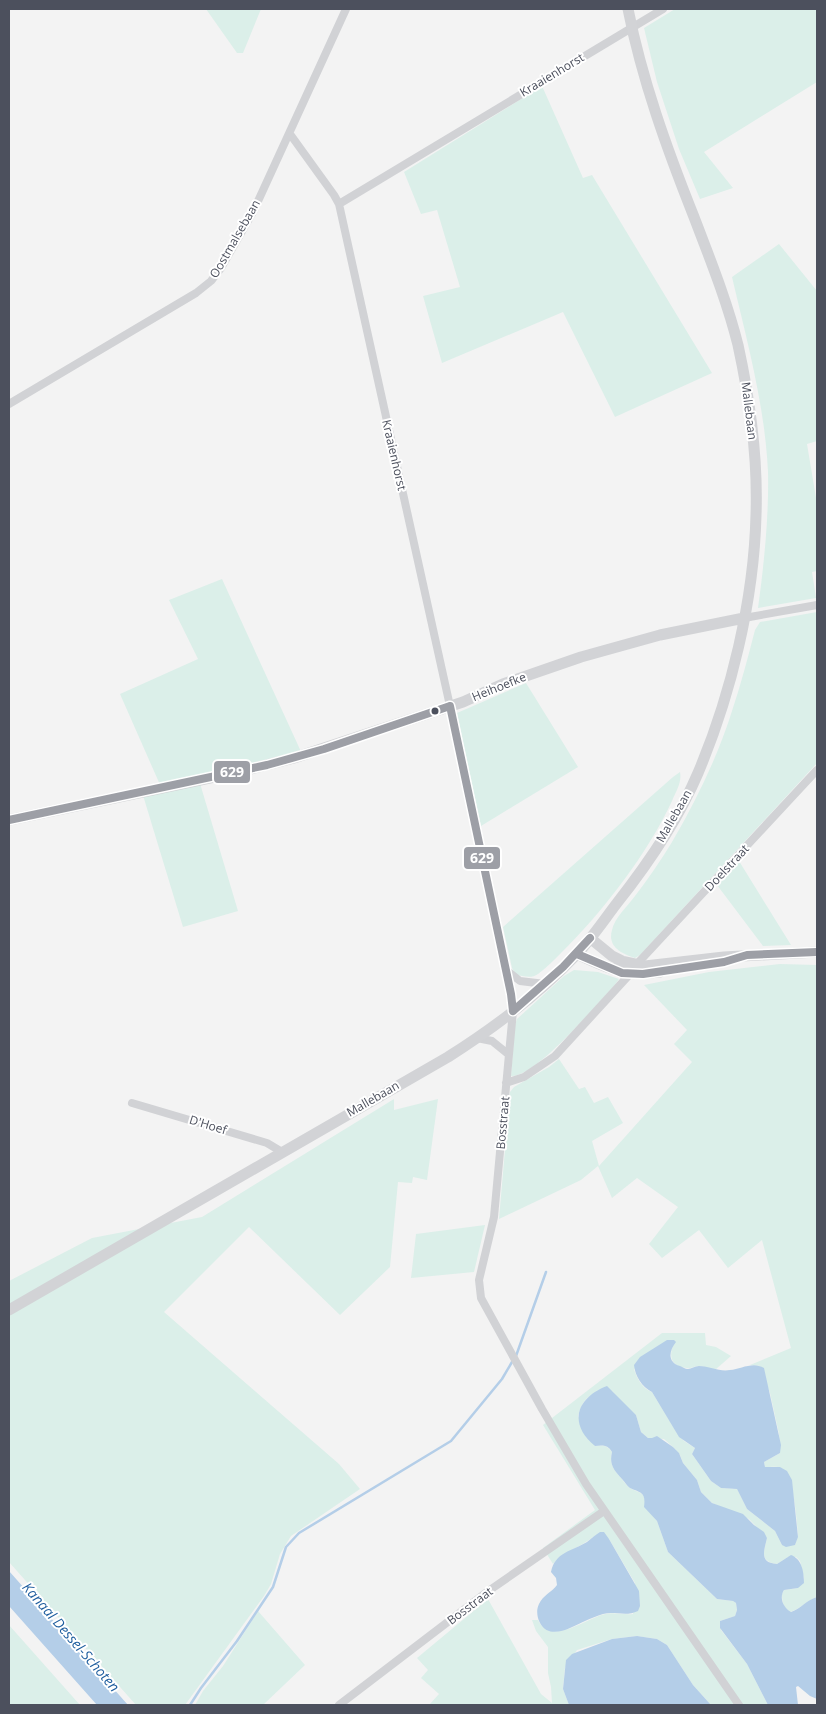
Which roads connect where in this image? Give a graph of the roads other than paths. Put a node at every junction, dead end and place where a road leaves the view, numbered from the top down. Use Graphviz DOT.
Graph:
graph roads {
  1 [pos="346,9"];
  2 [pos="628,9"];
  3 [pos="662,9"];
  4 [pos="632,28"];
  5 [pos="290,134"];
  6 [pos="339,204"];
  7 [pos="9,404"];
  8 [pos="817,605"];
  9 [pos="744,618"];
  10 [pos="450,706"];
  11 [pos="817,770"];
  12 [pos="9,820"];
  13 [pos="590,938"];
  14 [pos="817,952"];
  15 [pos="577,954"];
  16 [pos="505,970"];
  17 [pos="633,970"];
  18 [pos="545,984"];
  19 [pos="513,1011"];
  20 [pos="477,1038"];
  21 [pos="508,1054"];
  22 [pos="506,1083"];
  23 [pos="132,1103"];
  24 [pos="282,1152"];
  25 [pos="9,1310"];
  26 [pos="604,1511"];
  27 [pos="339,1705"];
  28 [pos="739,1705"];
  1 -- 5 [label="street, Oostmalsebaan"];
  2 -- 4 [label="main road, Mallebaan"];
  3 -- 4 [label="street, Kraaienhorst"];
  4 -- 6 [label="street, Kraaienhorst"];
  4 -- 9 [label="main road, Mallebaan"];
  5 -- 6 [label="street, Kraaienhorst"];
  5 -- 7 [label="street, Oostmalsebaan"];
  6 -- 10 [label="street, Kraaienhorst"];
  8 -- 9 [label="street, Heihoefke"];
  9 -- 10 [label="main road, Heihoefke"];
  9 -- 13 [label="main road, Mallebaan"];
  10 -- 12 [label="main road, Heihoefke"];
  10 -- 16 [label="street, Bosstraat"];
  11 -- 17 [label="street, Doelstraat"];
  13 -- 15 [label="main road, Mallebaan"];
  13 -- 17 [label="main road"];
  14 -- 17 [label="main road"];
  15 -- 17 [label="main road"];
  15 -- 18 [label="main road, Mallebaan"];
  16 -- 18 [label="street"];
  16 -- 19 [label="street, Bosstraat"];
  17 -- 22 [label="street, Doelstraat"];
  18 -- 19 [label="main road, Mallebaan"];
  19 -- 20 [label="main road, Mallebaan"];
  19 -- 21 [label="street, Bosstraat"];
  20 -- 21 [label="street"];
  20 -- 24 [label="main road, Mallebaan"];
  21 -- 22 [label="street, Bosstraat"];
  22 -- 26 [label="street, Bosstraat"];
  23 -- 24 [label="street, D'Hoef"];
  24 -- 25 [label="main road, Mallebaan"];
  26 -- 27 [label="street, Bosstraat"];
  26 -- 28 [label="street, Bosstraat"];
}
